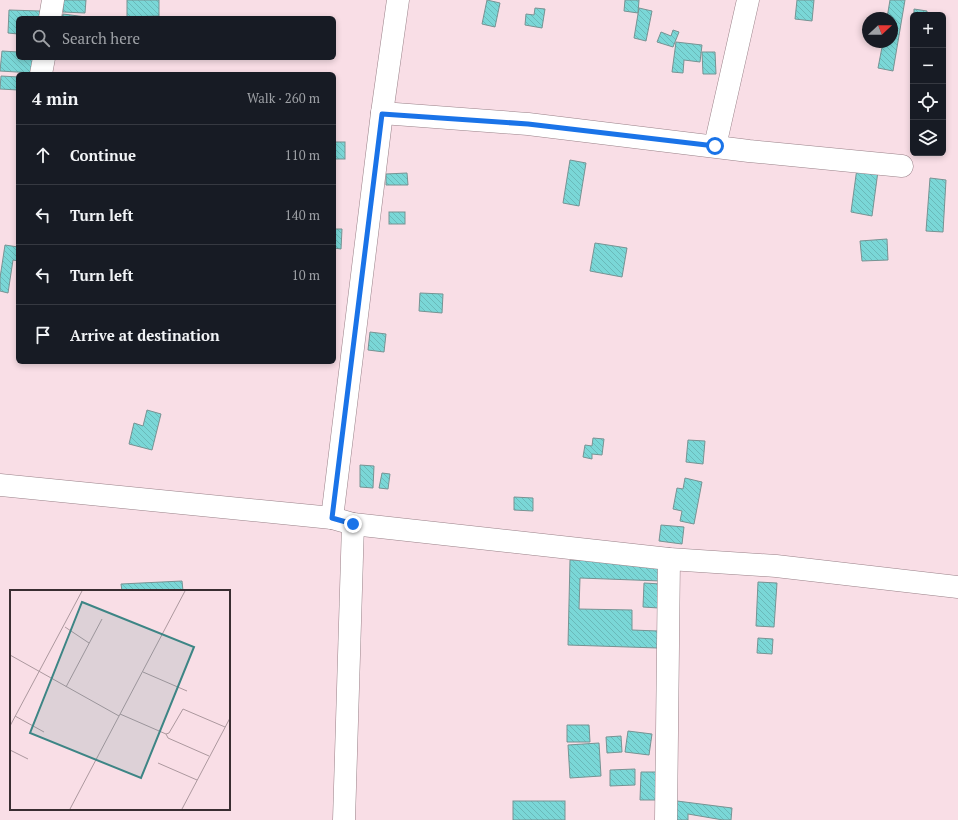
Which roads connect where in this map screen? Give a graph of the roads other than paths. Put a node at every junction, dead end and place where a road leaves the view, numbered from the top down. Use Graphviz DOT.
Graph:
graph roads {
  1 [pos="53,0"];
  2 [pos="398,0"];
  3 [pos="748,0"];
  4 [pos="50,16"];
  5 [pos="44,60"];
  6 [pos="41,72"];
  7 [pos="382,114"];
  8 [pos="715,146"];
  9 [pos="902,166"];
  10 [pos="0,485"];
  11 [pos="332,518"];
  12 [pos="353,524"];
  13 [pos="670,559"];
  14 [pos="958,587"];
  15 [pos="344,820"];
  16 [pos="666,820"];
  1 -- 4 [label="street"];
  2 -- 7 [label="street"];
  3 -- 8 [label="street"];
  5 -- 6 [label="street"];
  7 -- 8 [label="street"];
  7 -- 11 [label="street"];
  8 -- 9 [label="street"];
  10 -- 11 [label="street"];
  11 -- 12 [label="street"];
  12 -- 13 [label="street"];
  12 -- 15 [label="street"];
  13 -- 14 [label="street"];
  13 -- 16 [label="street"];
}
